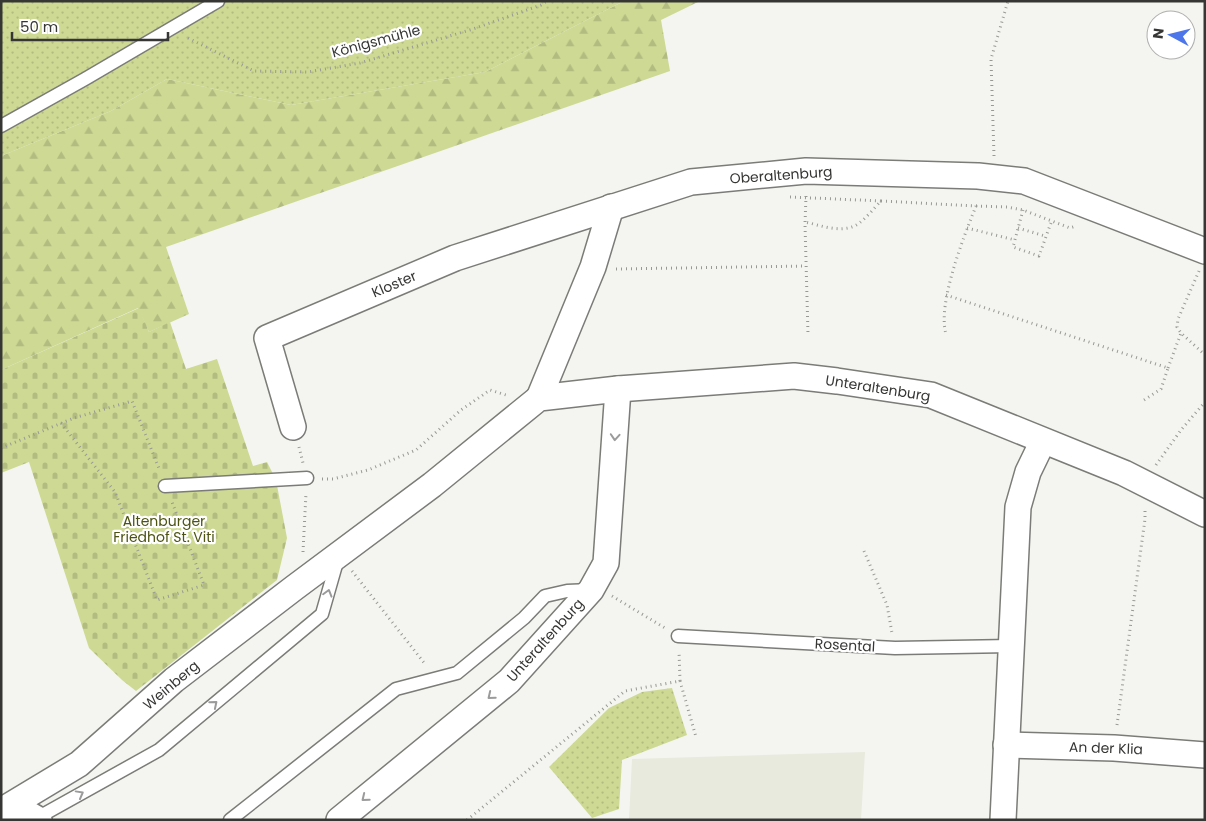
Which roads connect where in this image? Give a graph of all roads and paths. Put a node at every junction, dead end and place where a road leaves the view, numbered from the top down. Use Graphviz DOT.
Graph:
graph roads {
  1 [pos="218,1"];
  2 [pos="547,1"];
  3 [pos="1008,1"];
  4 [pos="170,30"];
  5 [pos="1,126"];
  6 [pos="806,171"];
  7 [pos="995,177"];
  8 [pos="806,197"];
  9 [pos="881,201"];
  10 [pos="976,206"];
  11 [pos="1090,206"];
  12 [pos="611,207"];
  13 [pos="1023,210"];
  14 [pos="1052,220"];
  15 [pos="805,222"];
  16 [pos="967,228"];
  17 [pos="1018,228"];
  18 [pos="1045,236"];
  19 [pos="1015,240"];
  20 [pos="1203,258"];
  21 [pos="806,266"];
  22 [pos="625,270"];
  23 [pos="946,295"];
  24 [pos="1181,333"];
  25 [pos="808,334"];
  26 [pos="946,334"];
  27 [pos="1205,355"];
  28 [pos="1168,368"];
  29 [pos="618,389"];
  30 [pos="1144,400"];
  31 [pos="1205,402"];
  32 [pos="530,404"];
  33 [pos="61,423"];
  34 [pos="293,427"];
  35 [pos="1043,441"];
  36 [pos="1,448"];
  37 [pos="307,478"];
  38 [pos="1143,482"];
  39 [pos="166,486"];
  40 [pos="1193,503"];
  41 [pos="1145,519"];
  42 [pos="864,551"];
  43 [pos="339,555"];
  44 [pos="592,587"];
  45 [pos="294,588"];
  46 [pos="678,636"];
  47 [pos="1011,646"];
  48 [pos="895,648"];
  49 [pos="437,678"];
  50 [pos="680,681"];
  51 [pos="696,737"];
  52 [pos="1006,745"];
  53 [pos="1114,748"];
  54 [pos="1205,755"];
  55 [pos="7,808"];
  56 [pos="38,819"];
  57 [pos="230,820"];
  58 [pos="339,820"];
  59 [pos="468,820"];
  60 [pos="1003,820"];
  1 -- 4 [label="lane"];
  2 -- 4 [label="path, Königsmühle"];
  3 -- 7 [label="path"];
  4 -- 5 [label="lane"];
  6 -- 7 [label="street, Oberaltenburg"];
  6 -- 8 [label="path"];
  6 -- 12 [label="street, Oberaltenburg"];
  7 -- 11 [label="street, Oberaltenburg"];
  8 -- 9 [label="path"];
  8 -- 15 [label="path"];
  9 -- 10 [label="path"];
  9 -- 15 [label="path"];
  10 -- 13 [label="path"];
  10 -- 16 [label="path"];
  11 -- 14 [label="path"];
  11 -- 20 [label="street, Oberaltenburg"];
  12 -- 32 [label="street"];
  12 -- 34 [label="street, Kloster"];
  13 -- 14 [label="path"];
  13 -- 17 [label="path"];
  14 -- 18 [label="path"];
  15 -- 21 [label="path"];
  16 -- 19 [label="path"];
  16 -- 23 [label="path"];
  17 -- 18 [label="path"];
  17 -- 19 [label="path"];
  18 -- 19 [label="path"];
  20 -- 24 [label="path"];
  21 -- 22 [label="path"];
  21 -- 25 [label="path"];
  23 -- 26 [label="path"];
  23 -- 28 [label="path"];
  24 -- 27 [label="path"];
  24 -- 28 [label="path"];
  28 -- 30 [label="path"];
  29 -- 32 [label="street, Unteraltenburg"];
  29 -- 35 [label="street, Unteraltenburg"];
  29 -- 44 [label="street, Unteraltenburg, one-way"];
  31 -- 38 [label="path"];
  32 -- 37 [label="path"];
  32 -- 43 [label="street"];
  33 -- 36 [label="path"];
  33 -- 39 [label="path"];
  33 -- 39 [label="path"];
  34 -- 37 [label="path"];
  35 -- 38 [label="street, Unteraltenburg"];
  35 -- 47 [label="street"];
  37 -- 39 [label="lane"];
  37 -- 45 [label="path"];
  38 -- 40 [label="street, Unteraltenburg"];
  41 -- 53 [label="path"];
  42 -- 48 [label="path"];
  43 -- 45 [label="street, Weinberg"];
  43 -- 49 [label="path"];
  56 -- 43 [label="lane, one-way"];
  44 -- 46 [label="path"];
  44 -- 49 [label="lane"];
  44 -- 58 [label="street, Unteraltenburg, one-way"];
  45 -- 55 [label="street, Weinberg"];
  46 -- 48 [label="lane, Rosental"];
  46 -- 50 [label="path"];
  47 -- 48 [label="lane, Rosental"];
  47 -- 52 [label="street"];
  49 -- 57 [label="lane"];
  50 -- 51 [label="path"];
  50 -- 59 [label="path"];
  52 -- 53 [label="street, An der Klia"];
  52 -- 60 [label="street"];
  53 -- 54 [label="street, An der Klia"];
  55 -- 56 [label="street"];
}
